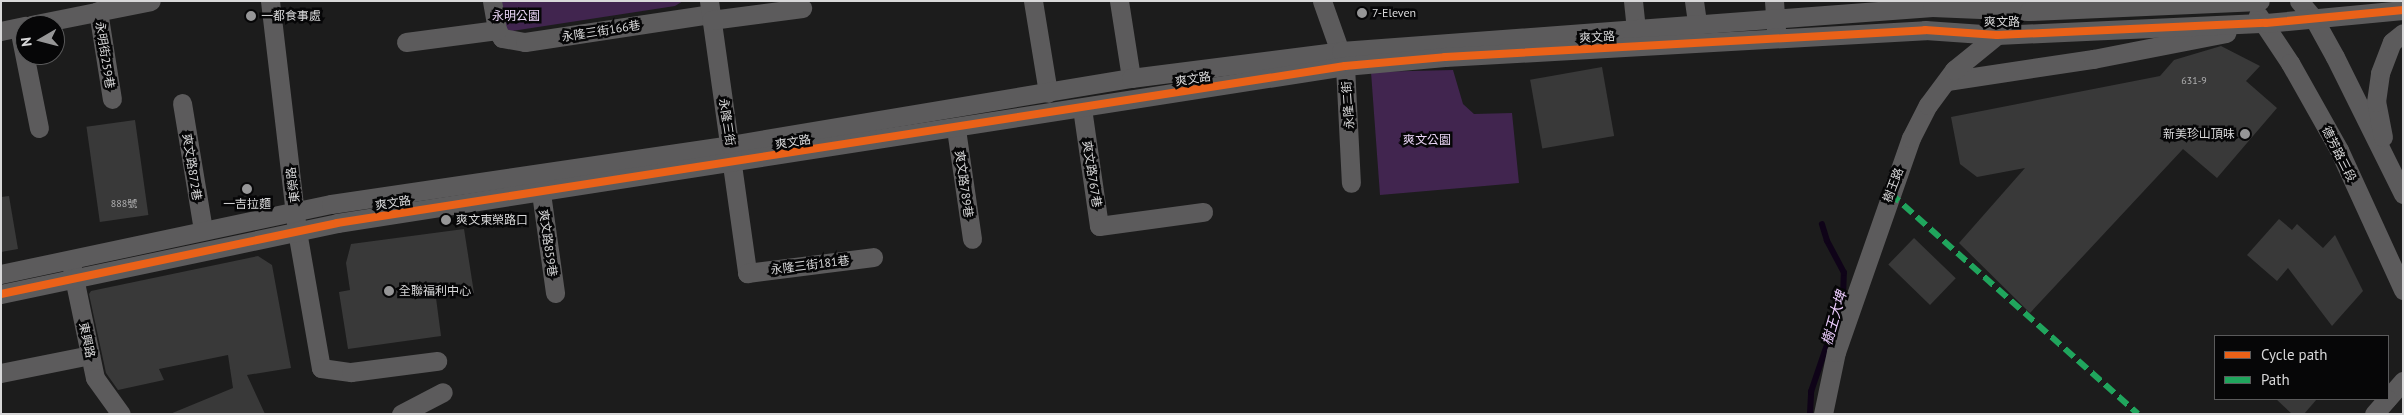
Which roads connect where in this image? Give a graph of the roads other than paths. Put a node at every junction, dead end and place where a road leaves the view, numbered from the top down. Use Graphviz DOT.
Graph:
graph roads {
  1 [pos="151,1"];
  2 [pos="270,1"];
  3 [pos="492,1"];
  4 [pos="1033,1"];
  5 [pos="1119,1"];
  6 [pos="1322,1"];
  7 [pos="1633,1"];
  8 [pos="1694,1"];
  9 [pos="2299,1"];
  10 [pos="2249,2"];
  11 [pos="1932,4"];
  12 [pos="2033,6"];
  13 [pos="104,7"];
  14 [pos="802,8"];
  15 [pos="2403,10"];
  16 [pos="710,12"];
  17 [pos="65,17"];
  18 [pos="2314,19"];
  19 [pos="1775,20"];
  20 [pos="2266,23"];
  21 [pos="1697,24"];
  22 [pos="1636,28"];
  23 [pos="497,30"];
  24 [pos="2403,33"];
  25 [pos="1997,35"];
  26 [pos="406,42"];
  27 [pos="1343,58"];
  28 [pos="26,65"];
  29 [pos="1131,78"];
  30 [pos="1946,81"];
  31 [pos="1048,93"];
  32 [pos="112,99"];
  33 [pos="182,103"];
  34 [pos="1082,108"];
  35 [pos="39,128"];
  36 [pos="956,129"];
  37 [pos="732,154"];
  38 [pos="2387,158"];
  39 [pos="1351,183"];
  40 [pos="541,193"];
  41 [pos="2403,194"];
  42 [pos="296,210"];
  43 [pos="1203,212"];
  44 [pos="203,230"];
  45 [pos="297,231"];
  46 [pos="972,239"];
  47 [pos="873,257"];
  48 [pos="71,259"];
  49 [pos="747,273"];
  50 [pos="1,274"];
  51 [pos="73,279"];
  52 [pos="2403,290"];
  53 [pos="555,293"];
  54 [pos="1,294"];
  55 [pos="90,355"];
  56 [pos="437,361"];
  57 [pos="1,373"];
  58 [pos="2403,381"];
  59 [pos="443,392"];
  60 [pos="2389,396"];
  61 [pos="2385,400"];
  62 [pos="122,414"];
  63 [pos="401,414"];
  64 [pos="1823,414"];
  65 [pos="2374,414"];
  1 -- 13 [label="street"];
  2 -- 42 [label="street, 東榮路"];
  3 -- 23 [label="street"];
  4 -- 31 [label="street"];
  5 -- 29 [label="street"];
  6 -- 27 [label="street, 永隆二街"];
  7 -- 22 [label="street"];
  8 -- 21 [label="street"];
  9 -- 18 [label="street"];
  10 -- 12 [label="street, 爽文路"];
  10 -- 20 [label="street, 德芳路三段"];
  11 -- 12 [label="street, 爽文路"];
  11 -- 19 [label="street, 爽文路"];
  12 -- 25 [label="street, 樹王路"];
  13 -- 17 [label="street"];
  13 -- 32 [label="street, 永明街259巷"];
  14 -- 16 [label="street, 永隆三街166巷"];
  15 -- 18 [label="street, 爽文路"];
  16 -- 23 [label="street, 永隆三街166巷"];
  16 -- 37 [label="street, 永隆三街"];
  18 -- 20 [label="street, 爽文路"];
  18 -- 38 [label="street"];
  19 -- 21 [label="street, 爽文路"];
  19 -- 25 [label="street, 爽文路"];
  19 -- 27 [label="street, 爽文路"];
  20 -- 25 [label="street, 爽文路"];
  20 -- 30 [label="street"];
  20 -- 52 [label="street, 德芳路三段"];
  21 -- 22 [label="street, 爽文路"];
  22 -- 27 [label="street, 爽文路"];
  23 -- 26 [label="street"];
  24 -- 38 [label="street"];
  25 -- 30 [label="street, 樹王路"];
  27 -- 29 [label="street, 爽文路"];
  27 -- 34 [label="street, 爽文路"];
  27 -- 39 [label="street, 永隆二街"];
  28 -- 35 [label="street"];
  29 -- 31 [label="street, 爽文路"];
  30 -- 64 [label="street, 樹王路"];
  31 -- 37 [label="street, 爽文路"];
  33 -- 44 [label="street, 爽文路872巷"];
  34 -- 36 [label="street, 爽文路"];
  34 -- 43 [label="street, 爽文路767巷"];
  36 -- 37 [label="street, 爽文路"];
  36 -- 46 [label="street, 爽文路789巷"];
  37 -- 40 [label="street, 爽文路"];
  37 -- 42 [label="street, 爽文路"];
  37 -- 49 [label="street, 永隆三街"];
  38 -- 41 [label="street"];
  40 -- 45 [label="street, 爽文路"];
  40 -- 53 [label="street, 爽文路859巷"];
  42 -- 44 [label="street, 爽文路"];
  42 -- 45 [label="street, 東榮路"];
  44 -- 48 [label="street, 爽文路"];
  45 -- 51 [label="street, 爽文路"];
  45 -- 56 [label="street, 東榮路"];
  47 -- 49 [label="street, 永隆三街181巷"];
  48 -- 50 [label="street, 爽文路"];
  48 -- 51 [label="street, 東興路"];
  51 -- 54 [label="street, 爽文路"];
  51 -- 55 [label="street, 東興路"];
  55 -- 57 [label="street"];
  55 -- 62 [label="street, 東興路"];
  58 -- 60 [label="street"];
  59 -- 63 [label="street"];
  61 -- 65 [label="street"];
}
